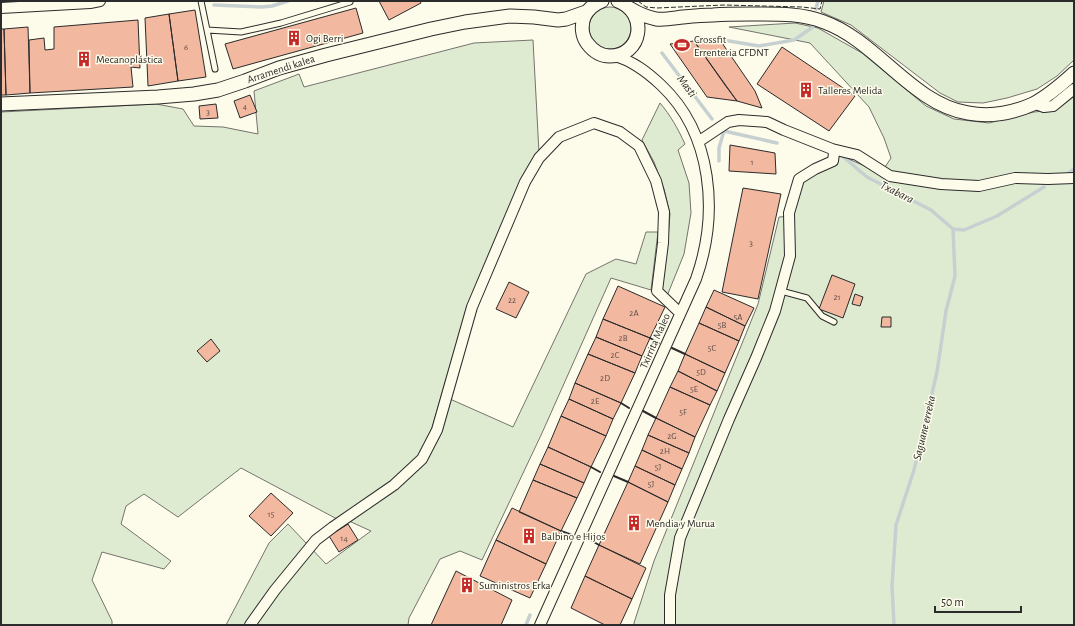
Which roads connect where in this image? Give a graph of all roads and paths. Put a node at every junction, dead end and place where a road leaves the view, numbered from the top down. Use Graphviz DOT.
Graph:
graph roads {
  1 [pos="201,1"];
  2 [pos="618,1"];
  3 [pos="93,2"];
  4 [pos="350,2"];
  5 [pos="594,5"];
  6 [pos="1,8"];
  7 [pos="631,9"];
  8 [pos="666,19"];
  9 [pos="558,20"];
  10 [pos="207,30"];
  11 [pos="638,32"];
  12 [pos="585,40"];
  13 [pos="633,45"];
  14 [pos="615,56"];
  15 [pos="215,69"];
  16 [pos="642,69"];
  17 [pos="1074,73"];
  18 [pos="1074,89"];
  19 [pos="1033,103"];
  20 [pos="1,104"];
  21 [pos="698,142"];
  22 [pos="832,149"];
  23 [pos="1074,178"];
  24 [pos="781,291"];
  25 [pos="680,313"];
  26 [pos="834,322"];
  27 [pos="250,625"];
  28 [pos="540,625"];
  29 [pos="670,625"];
  1 -- 10 [label="lane"];
  2 -- 7 [label="street"];
  3 -- 6 [label="street"];
  4 -- 10 [label="lane"];
  5 -- 9 [label="street"];
  5 -- 12 [label="street"];
  7 -- 8 [label="street"];
  7 -- 11 [label="street"];
  8 -- 11 [label="street"];
  8 -- 19 [label="street"];
  9 -- 12 [label="street"];
  9 -- 20 [label="street, Arramendi kalea"];
  10 -- 15 [label="lane"];
  11 -- 13 [label="street"];
  12 -- 14 [label="street"];
  13 -- 14 [label="street"];
  13 -- 16 [label="street, Txirrita Maleo"];
  14 -- 16 [label="street, Txirrita Maleo"];
  16 -- 21 [label="street, Txirrita Maleo"];
  17 -- 19 [label="street"];
  18 -- 19 [label="street"];
  21 -- 22 [label="street"];
  21 -- 25 [label="street, Txirrita Maleo"];
  22 -- 23 [label="street"];
  22 -- 24 [label="street"];
  24 -- 26 [label="lane"];
  24 -- 29 [label="street"];
  25 -- 27 [label="street"];
  25 -- 28 [label="street, Txirrita Maleo"];
}
